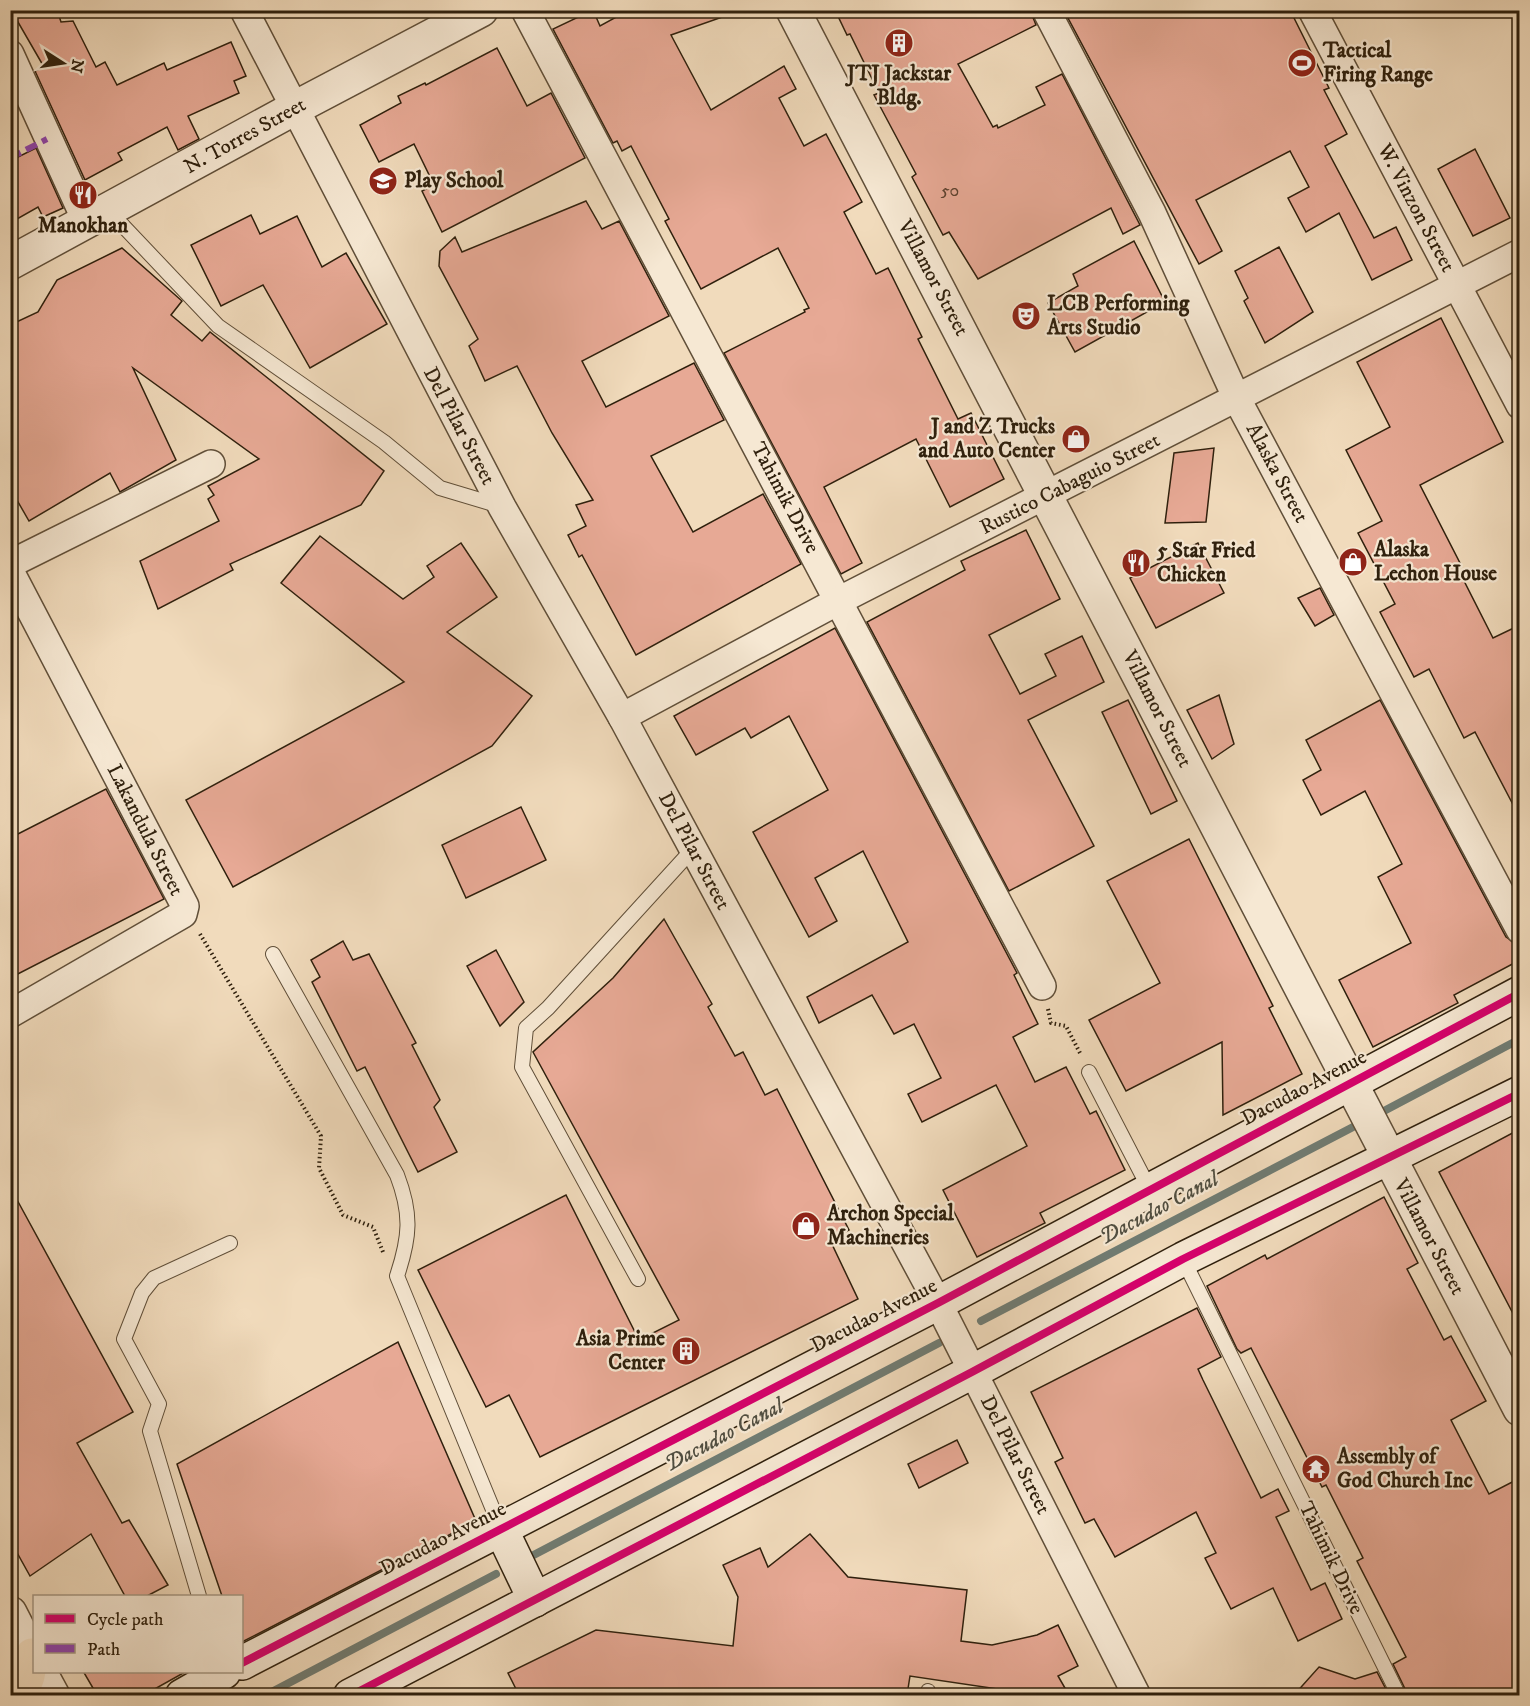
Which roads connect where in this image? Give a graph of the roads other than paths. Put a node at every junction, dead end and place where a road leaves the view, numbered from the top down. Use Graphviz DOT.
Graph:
graph roads {
  1 [pos="244,10"];
  2 [pos="481,10"];
  3 [pos="525,10"];
  4 [pos="793,10"];
  5 [pos="1046,10"];
  6 [pos="1312,10"];
  7 [pos="10,54"];
  8 [pos="293,109"];
  9 [pos="98,217"];
  10 [pos="1520,253"];
  11 [pos="10,263"];
  12 [pos="1457,286"];
  13 [pos="1237,399"];
  14 [pos="1520,405"];
  15 [pos="211,464"];
  16 [pos="1047,496"];
  17 [pos="502,507"];
  18 [pos="10,564"];
  19 [pos="10,571"];
  20 [pos="840,600"];
  21 [pos="622,717"];
  22 [pos="693,849"];
  23 [pos="1520,930"];
  24 [pos="273,954"];
  25 [pos="1042,986"];
  26 [pos="1520,993"];
  27 [pos="10,1014"];
  28 [pos="1089,1072"];
  29 [pos="1351,1084"];
  30 [pos="1520,1093"];
  31 [pos="1388,1158"];
  32 [pos="1150,1191"];
  33 [pos="230,1243"];
  34 [pos="1183,1259"];
  35 [pos="638,1279"];
  36 [pos="938,1303"];
  37 [pos="972,1372"];
  38 [pos="1520,1409"];
  39 [pos="501,1529"];
  40 [pos="199,1595"];
  41 [pos="535,1600"];
  42 [pos="10,1613"];
  43 [pos="33,1656"];
  44 [pos="243,1662"];
  45 [pos="33,1669"];
  46 [pos="42,1673"];
  47 [pos="222,1673"];
  48 [pos="21,1695"];
  49 [pos="53,1695"];
  50 [pos="182,1695"];
  51 [pos="350,1695"];
  52 [pos="1137,1695"];
  53 [pos="1399,1695"];
  1 -- 8 [label="street, Del Pilar Street"];
  2 -- 8 [label="main road, N. Torres Street"];
  3 -- 20 [label="street, Tahimik Drive"];
  4 -- 16 [label="main road, Villamor Street"];
  5 -- 13 [label="street, Alaska Street"];
  6 -- 12 [label="street, W. Vinzon Street"];
  7 -- 9 [label="street"];
  8 -- 9 [label="main road, N. Torres Street"];
  8 -- 17 [label="street, Del Pilar Street"];
  9 -- 11 [label="main road, N. Torres Street"];
  9 -- 17 [label="lane"];
  10 -- 12 [label="street, Rustico Cabaguio Street"];
  12 -- 13 [label="street, Rustico Cabaguio Street"];
  12 -- 14 [label="street, W. Vinzon Street"];
  13 -- 16 [label="street, Rustico Cabaguio Street"];
  13 -- 23 [label="street, Alaska Street"];
  15 -- 18 [label="street"];
  16 -- 20 [label="street, Rustico Cabaguio Street"];
  16 -- 29 [label="main road, Villamor Street"];
  17 -- 21 [label="street, Del Pilar Street"];
  19 -- 27 [label="street, Lakandula Street"];
  20 -- 21 [label="street, Rustico Cabaguio Street"];
  20 -- 25 [label="street, Tahimik Drive"];
  21 -- 22 [label="street, Del Pilar Street"];
  22 -- 35 [label="lane"];
  22 -- 36 [label="street, Del Pilar Street"];
  24 -- 39 [label="lane"];
  26 -- 29 [label="main road, Dacudao Avenue"];
  28 -- 32 [label="lane"];
  29 -- 31 [label="main road, Villamor Street"];
  29 -- 32 [label="main road, Dacudao Avenue"];
  30 -- 31 [label="main road"];
  31 -- 34 [label="main road"];
  31 -- 38 [label="main road, Villamor Street"];
  32 -- 36 [label="main road, Dacudao Avenue"];
  33 -- 40 [label="lane"];
  34 -- 37 [label="main road"];
  34 -- 53 [label="lane, Tahimik Drive"];
  36 -- 37 [label="street, Del Pilar Street"];
  36 -- 39 [label="main road, Dacudao Avenue"];
  37 -- 41 [label="main road"];
  37 -- 52 [label="street, Del Pilar Street"];
  39 -- 41 [label="main road"];
  39 -- 44 [label="main road, Dacudao Avenue"];
  41 -- 51 [label="main road"];
  42 -- 43 [label="main road"];
  45 -- 48 [label="main road"];
  46 -- 49 [label="main road"];
  47 -- 50 [label="main road"];
}
